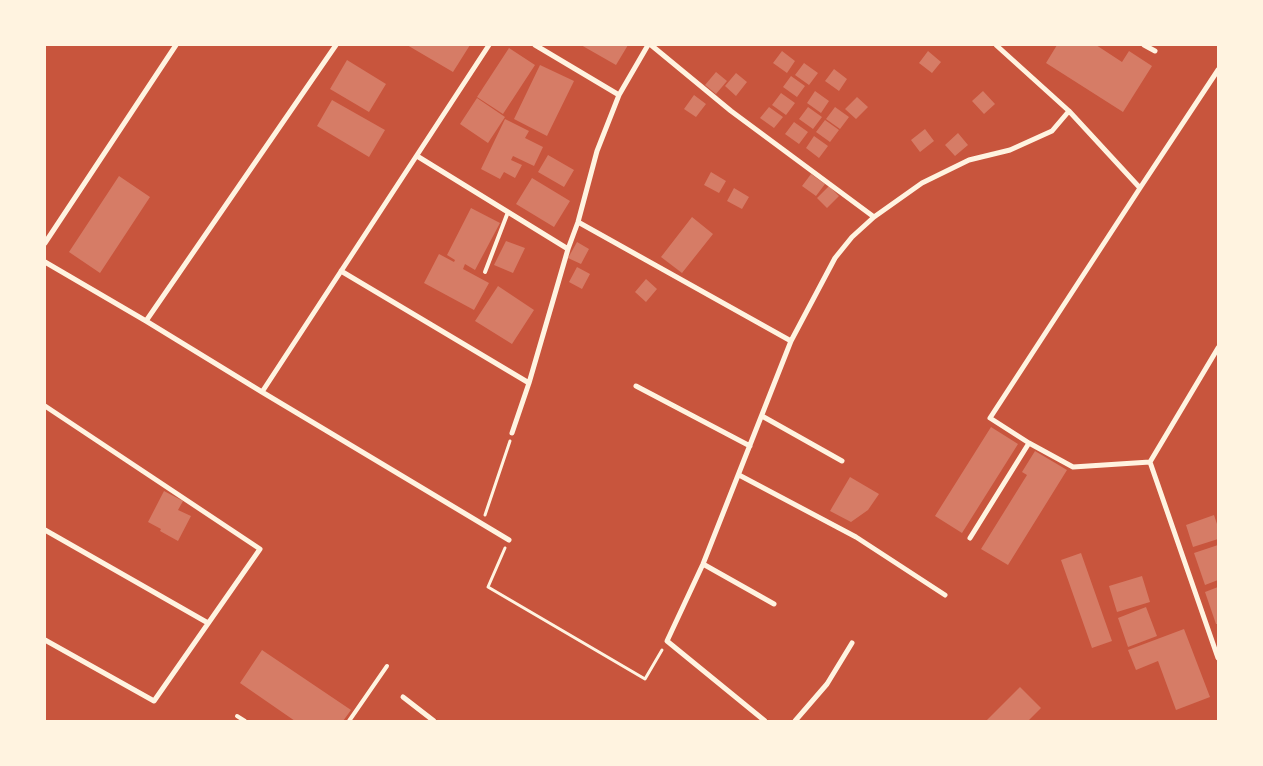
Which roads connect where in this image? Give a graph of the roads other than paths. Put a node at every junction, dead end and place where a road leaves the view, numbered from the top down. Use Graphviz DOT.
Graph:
graph roads {
  1 [pos="176,45"];
  2 [pos="336,45"];
  3 [pos="490,45"];
  4 [pos="535,45"];
  5 [pos="650,45"];
  6 [pos="996,45"];
  7 [pos="1144,45"];
  8 [pos="1155,51"];
  9 [pos="1218,70"];
  10 [pos="619,95"];
  11 [pos="1070,111"];
  12 [pos="417,156"];
  13 [pos="1140,188"];
  14 [pos="508,212"];
  15 [pos="874,217"];
  16 [pos="578,222"];
  17 [pos="45,243"];
  18 [pos="568,249"];
  19 [pos="45,262"];
  20 [pos="342,271"];
  21 [pos="486,272"];
  22 [pos="146,320"];
  23 [pos="791,341"];
  24 [pos="1218,348"];
  25 [pos="529,383"];
  26 [pos="636,386"];
  27 [pos="262,392"];
  28 [pos="45,406"];
  29 [pos="762,416"];
  30 [pos="512,433"];
  31 [pos="1029,443"];
  32 [pos="750,446"];
  33 [pos="842,461"];
  34 [pos="1150,462"];
  35 [pos="739,475"];
  36 [pos="45,530"];
  37 [pos="970,538"];
  38 [pos="509,540"];
  39 [pos="703,564"];
  40 [pos="945,595"];
  41 [pos="774,604"];
  42 [pos="208,623"];
  43 [pos="45,640"];
  44 [pos="852,643"];
  45 [pos="1218,658"];
  46 [pos="386,666"];
  47 [pos="403,698"];
  48 [pos="237,716"];
  49 [pos="245,721"];
  50 [pos="349,721"];
  51 [pos="434,721"];
  52 [pos="765,721"];
  53 [pos="795,721"];
  1 -- 17 [label="street"];
  2 -- 22 [label="street"];
  3 -- 12 [label="street"];
  4 -- 10 [label="street"];
  5 -- 10 [label="street"];
  5 -- 15 [label="street"];
  6 -- 11 [label="street"];
  7 -- 8 [label="street"];
  9 -- 13 [label="street"];
  10 -- 16 [label="street"];
  11 -- 13 [label="street"];
  11 -- 15 [label="street"];
  12 -- 14 [label="street"];
  12 -- 20 [label="street"];
  13 -- 31 [label="street"];
  14 -- 18 [label="street"];
  14 -- 21 [label="lane"];
  15 -- 23 [label="street"];
  16 -- 18 [label="street"];
  16 -- 23 [label="street"];
  18 -- 25 [label="street"];
  19 -- 22 [label="street"];
  20 -- 25 [label="street"];
  20 -- 27 [label="street"];
  22 -- 27 [label="street"];
  23 -- 29 [label="street"];
  24 -- 34 [label="street"];
  25 -- 30 [label="street"];
  26 -- 32 [label="street"];
  27 -- 38 [label="street"];
  28 -- 42 [label="street"];
  29 -- 32 [label="street"];
  29 -- 33 [label="street"];
  31 -- 34 [label="street"];
  31 -- 37 [label="street"];
  32 -- 35 [label="street"];
  34 -- 45 [label="street"];
  35 -- 39 [label="street"];
  35 -- 40 [label="street"];
  36 -- 42 [label="street"];
  39 -- 41 [label="street"];
  39 -- 52 [label="street"];
  42 -- 43 [label="street"];
  44 -- 53 [label="street"];
  46 -- 50 [label="lane"];
  47 -- 51 [label="street"];
  48 -- 49 [label="lane"];
}
